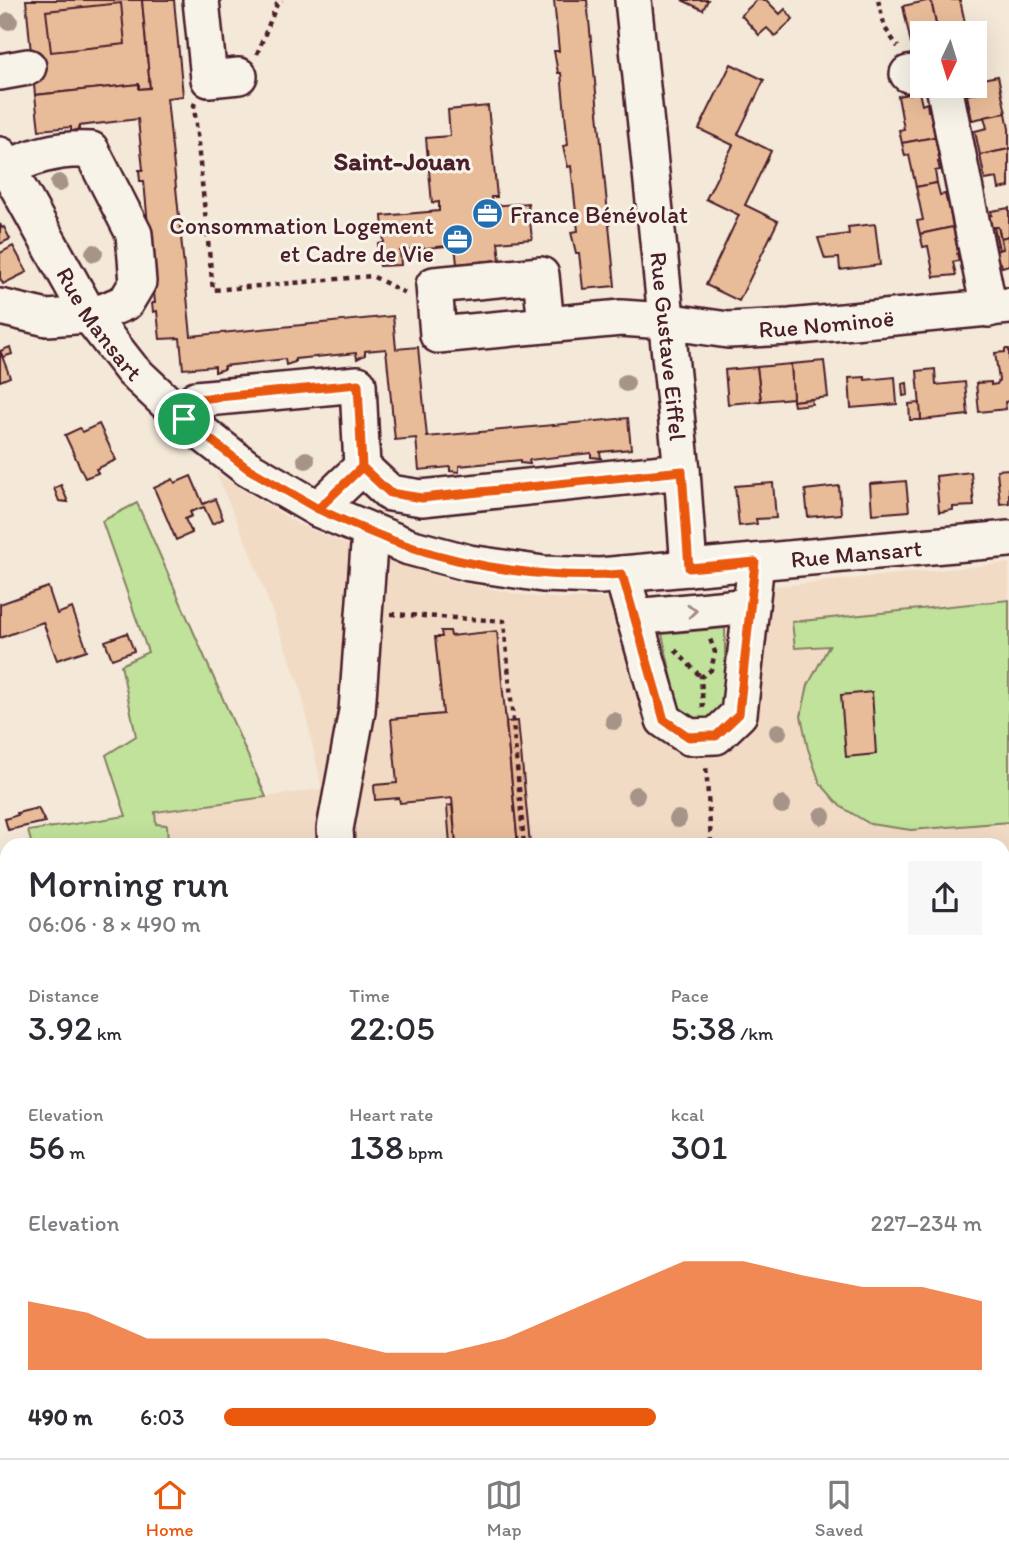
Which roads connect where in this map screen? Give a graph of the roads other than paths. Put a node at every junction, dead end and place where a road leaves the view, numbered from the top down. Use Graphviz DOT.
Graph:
graph roads {
  1 [pos="201,0"];
  2 [pos="632,0"];
  3 [pos="224,77"];
  4 [pos="935,98"];
  5 [pos="3,162"];
  6 [pos="0,307"];
  7 [pos="999,307"];
  8 [pos="89,315"];
  9 [pos="665,321"];
  10 [pos="546,325"];
  11 [pos="184,419"];
  12 [pos="362,467"];
  13 [pos="682,471"];
  14 [pos="318,509"];
  15 [pos="370,532"];
  16 [pos="1009,539"];
  17 [pos="755,562"];
  18 [pos="689,568"];
  19 [pos="622,574"];
  20 [pos="739,607"];
  21 [pos="649,615"];
  22 [pos="336,838"];
  1 -- 3 [label="street"];
  2 -- 9 [label="street, Rue Gustave Eiffel"];
  4 -- 7 [label="street"];
  5 -- 8 [label="street, Rue Mansart"];
  5 -- 8 [label="street"];
  6 -- 8 [label="street"];
  7 -- 9 [label="street, Rue Nominoë"];
  8 -- 11 [label="street, Rue Mansart"];
  9 -- 10 [label="street, Rue Nominoë"];
  9 -- 13 [label="street, Rue Gustave Eiffel"];
  10 -- 10 [label="street, Rue Nominoë"];
  11 -- 12 [label="street"];
  11 -- 14 [label="street, Rue Mansart"];
  12 -- 13 [label="street"];
  12 -- 14 [label="street"];
  13 -- 18 [label="street, Rue Gustave Eiffel"];
  14 -- 15 [label="street, Rue Mansart"];
  15 -- 19 [label="street, Rue Mansart"];
  15 -- 22 [label="street"];
  16 -- 17 [label="street, Rue Mansart"];
  17 -- 18 [label="street, Rue Mansart"];
  17 -- 20 [label="street"];
  18 -- 19 [label="street, Rue Mansart"];
  19 -- 21 [label="street"];
  21 -- 20 [label="street, one-way"];
  20 -- 21 [label="street"];
}
